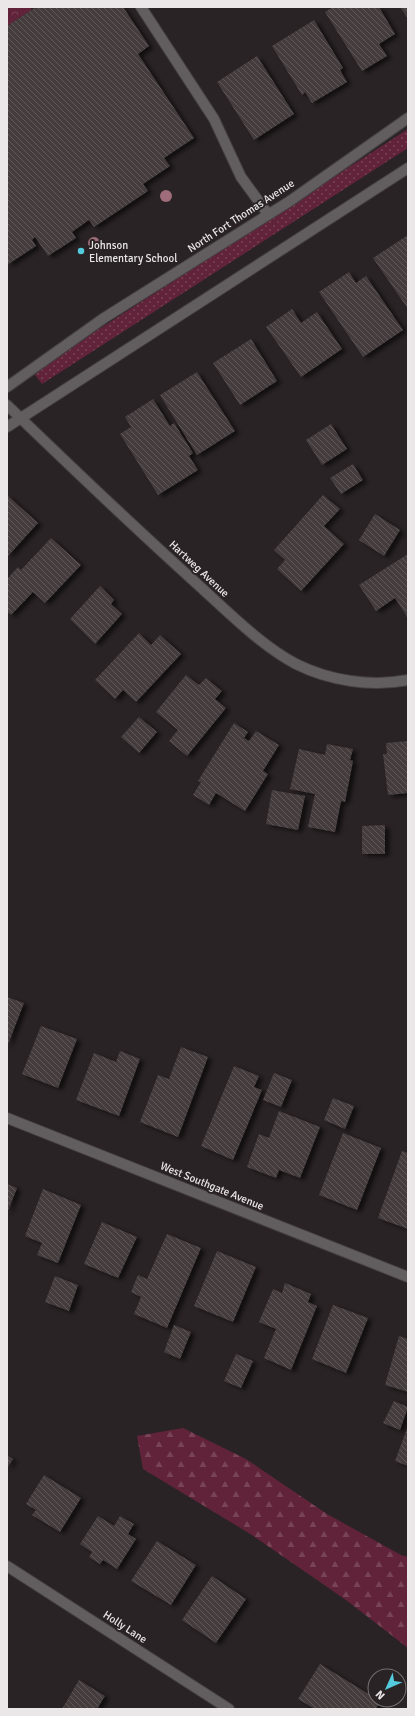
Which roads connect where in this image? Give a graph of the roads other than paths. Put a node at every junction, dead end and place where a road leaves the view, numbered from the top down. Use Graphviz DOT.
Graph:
graph roads {
  1 [pos="141,7"];
  2 [pos="408,118"];
  3 [pos="408,168"];
  4 [pos="268,214"];
  5 [pos="7,387"];
  6 [pos="7,405"];
  7 [pos="20,418"];
  8 [pos="7,427"];
  9 [pos="408,680"];
  10 [pos="7,1118"];
  11 [pos="408,1277"];
  12 [pos="7,1566"];
  13 [pos="229,1709"];
  1 -- 4 [label="street"];
  2 -- 4 [label="street, North Fort Thomas Avenue"];
  3 -- 7 [label="street"];
  4 -- 5 [label="street, North Fort Thomas Avenue"];
  6 -- 7 [label="street, Hartweg Avenue"];
  7 -- 8 [label="street"];
  7 -- 9 [label="street, Hartweg Avenue"];
  10 -- 11 [label="street, West Southgate Avenue"];
  12 -- 13 [label="street, Holly Lane"];
}
